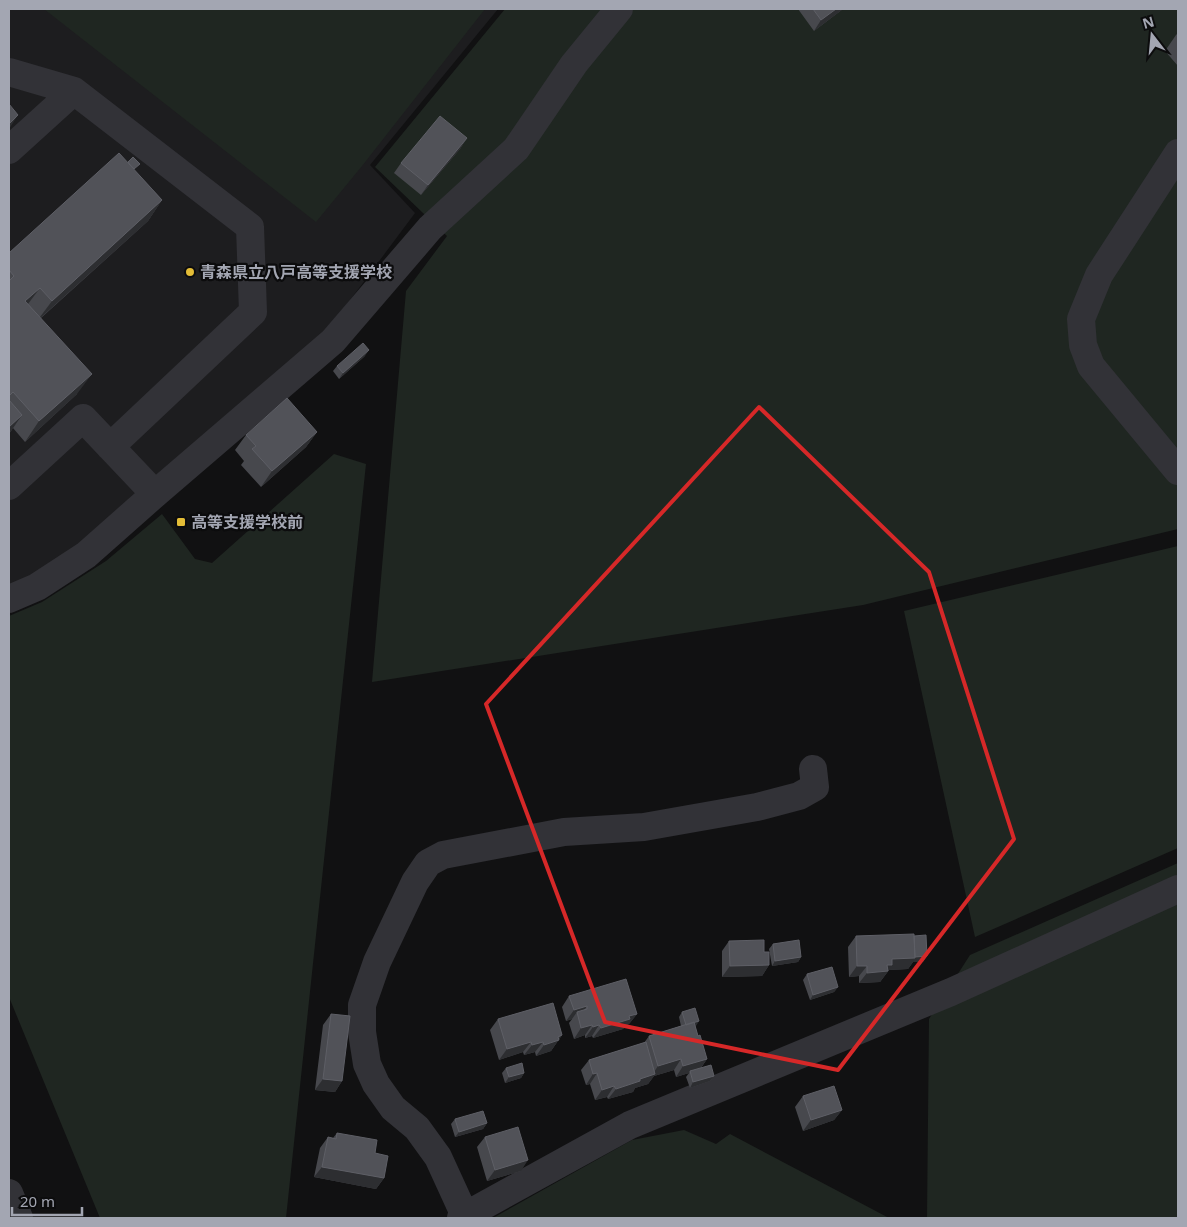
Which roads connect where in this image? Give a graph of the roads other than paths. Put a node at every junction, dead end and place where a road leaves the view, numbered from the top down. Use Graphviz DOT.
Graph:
graph roads {
  1 [pos="619,9"];
  2 [pos="9,72"];
  3 [pos="74,90"];
  4 [pos="9,150"];
  5 [pos="1178,153"];
  6 [pos="110,447"];
  7 [pos="1178,470"];
  8 [pos="9,486"];
  9 [pos="154,494"];
  10 [pos="9,599"];
  11 [pos="814,769"];
  12 [pos="1178,889"];
  13 [pos="9,1193"];
  14 [pos="463,1217"];
  15 [pos="19,1218"];
  1 -- 9 [label="street"];
  2 -- 3 [label="street"];
  3 -- 4 [label="street"];
  3 -- 6 [label="street"];
  5 -- 7 [label="street"];
  6 -- 8 [label="street"];
  6 -- 9 [label="street"];
  9 -- 10 [label="street"];
  11 -- 14 [label="street"];
  12 -- 14 [label="street"];
  13 -- 15 [label="street"];
}
